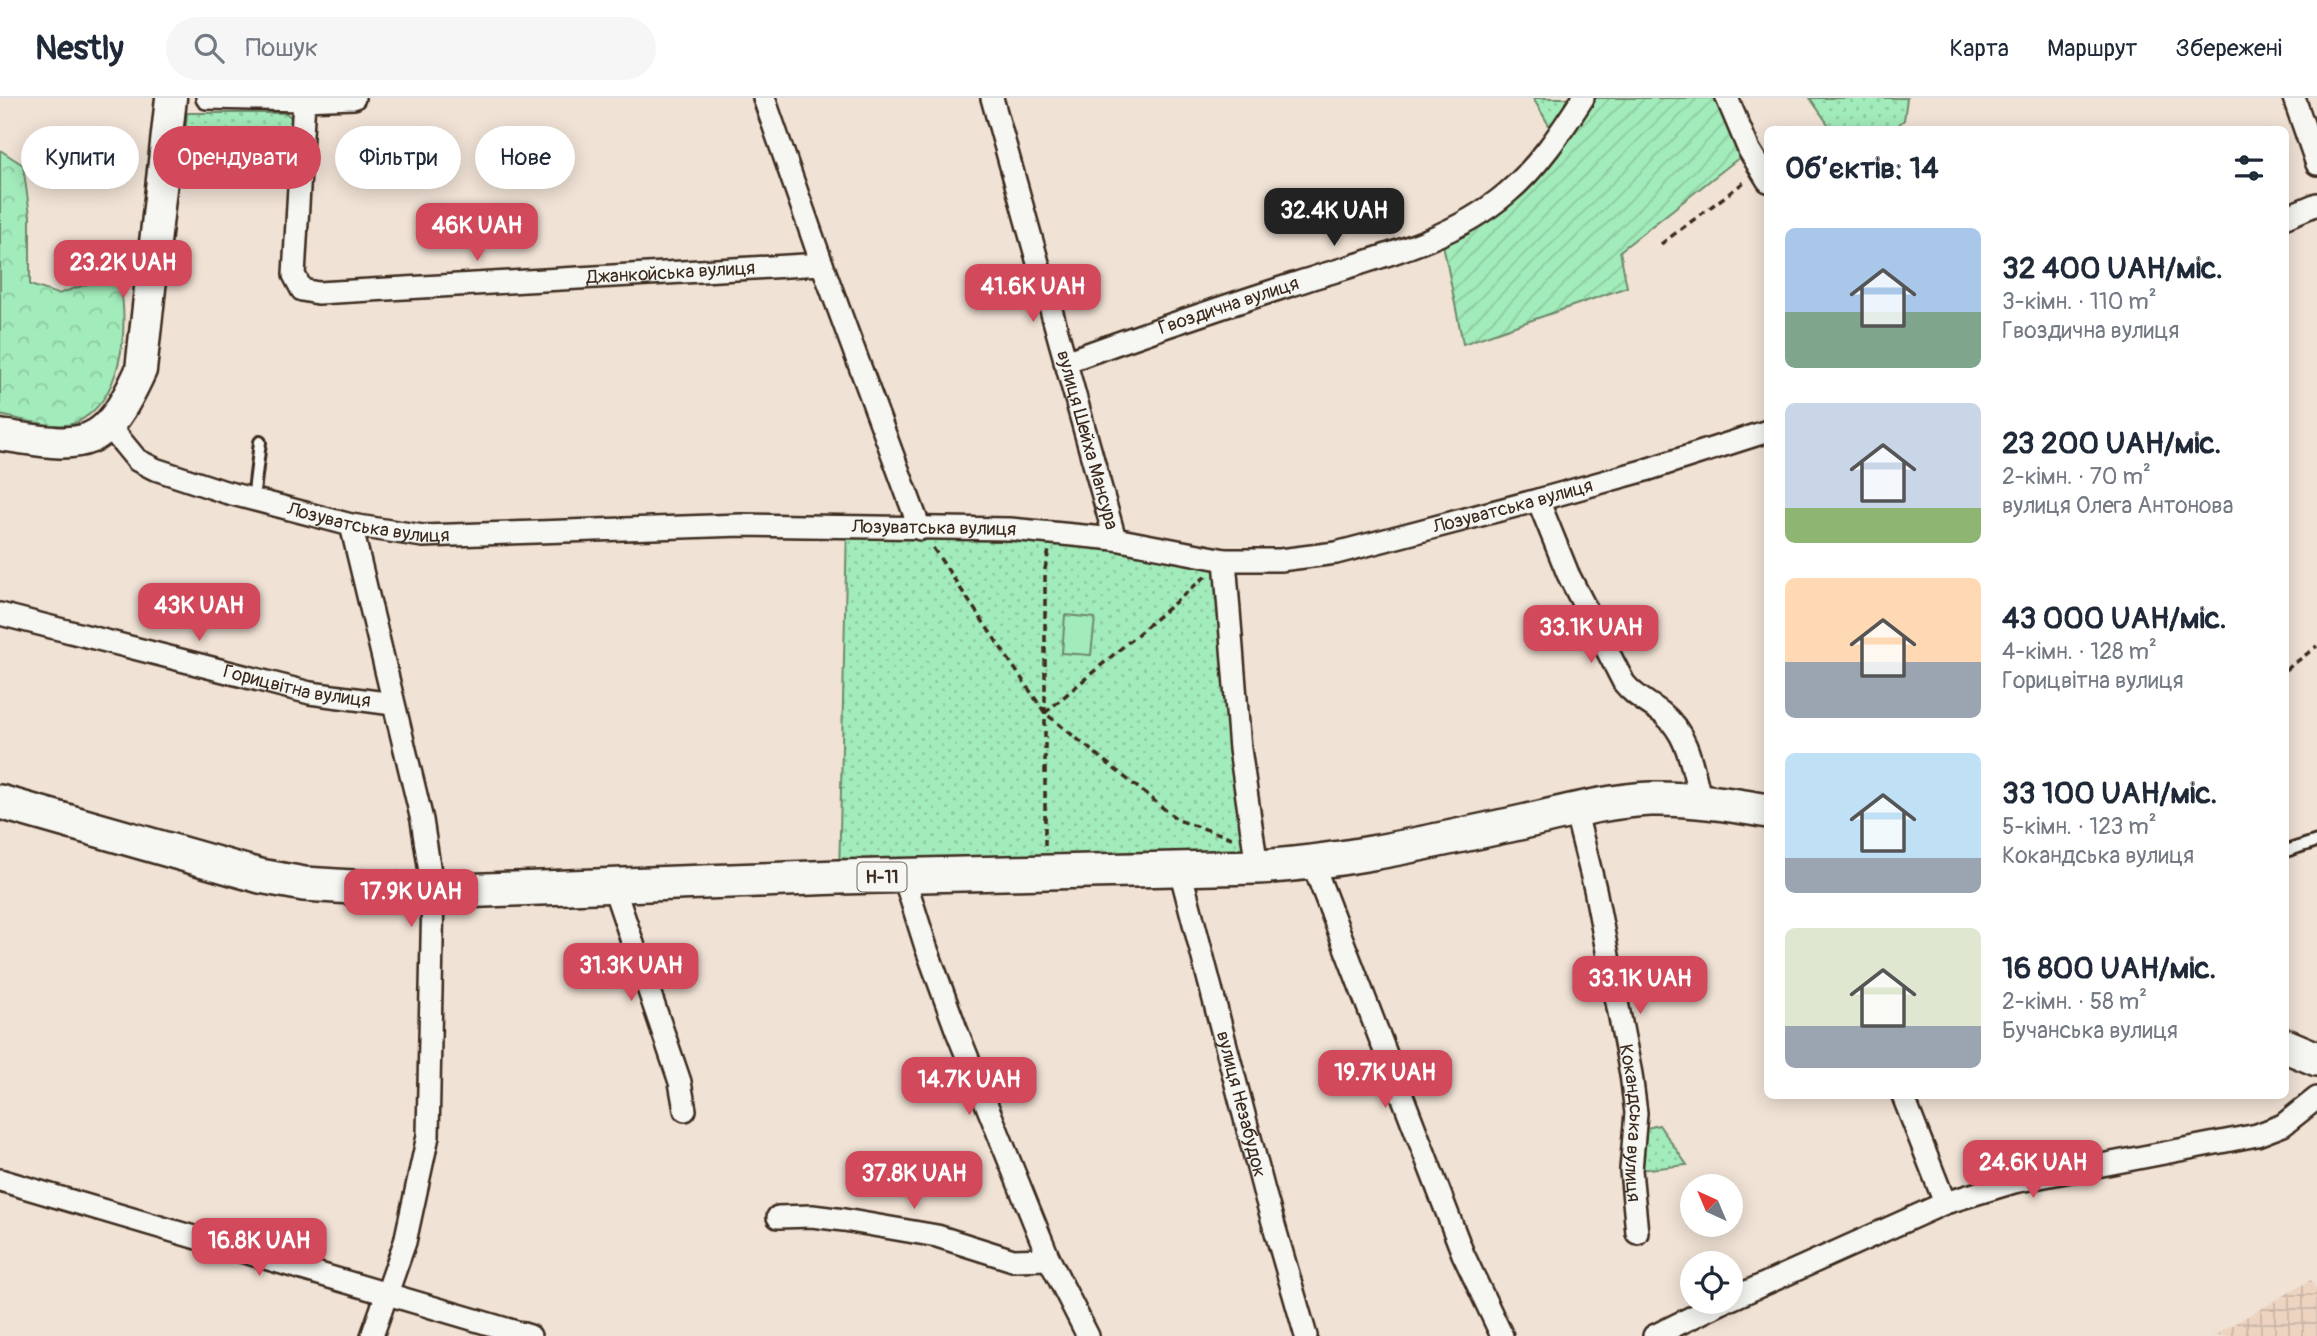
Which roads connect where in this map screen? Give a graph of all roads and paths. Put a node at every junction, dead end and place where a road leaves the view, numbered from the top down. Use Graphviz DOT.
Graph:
graph roads {
  1 [pos="171,98"];
  2 [pos="206,98"];
  3 [pos="354,98"];
  4 [pos="764,98"];
  5 [pos="992,98"];
  6 [pos="1583,98"];
  7 [pos="1727,98"];
  8 [pos="2294,98"];
  9 [pos="304,100"];
  10 [pos="2317,164"];
  11 [pos="1764,176"];
  12 [pos="2317,204"];
  13 [pos="2289,216"];
  14 [pos="1661,244"];
  15 [pos="822,264"];
  16 [pos="1065,362"];
  17 [pos="109,426"];
  18 [pos="1764,432"];
  19 [pos="0,435"];
  20 [pos="260,442"];
  21 [pos="253,499"];
  22 [pos="1538,500"];
  23 [pos="351,525"];
  24 [pos="920,529"];
  25 [pos="1059,534"];
  26 [pos="1115,539"];
  27 [pos="1225,560"];
  28 [pos="0,614"];
  29 [pos="2317,646"];
  30 [pos="2289,668"];
  31 [pos="393,704"];
  32 [pos="1045,713"];
  33 [pos="0,802"];
  34 [pos="1701,802"];
  35 [pos="1574,809"];
  36 [pos="1764,810"];
  37 [pos="2317,841"];
  38 [pos="2289,850"];
  39 [pos="1255,856"];
  40 [pos="1312,864"];
  41 [pos="1180,870"];
  42 [pos="1045,873"];
  43 [pos="904,877"];
  44 [pos="613,885"];
  45 [pos="433,892"];
  46 [pos="2289,1047"];
  47 [pos="2317,1059"];
  48 [pos="2317,1098"];
  49 [pos="1904,1099"];
  50 [pos="685,1110"];
  51 [pos="0,1180"];
  52 [pos="1945,1203"];
  53 [pos="778,1217"];
  54 [pos="1637,1233"];
  55 [pos="1049,1259"];
  56 [pos="387,1293"];
  57 [pos="1743,1294"];
  58 [pos="1699,1314"];
  59 [pos="372,1336"];
  60 [pos="530,1336"];
  61 [pos="1088,1336"];
  62 [pos="1306,1336"];
  63 [pos="1502,1336"];
  64 [pos="1654,1336"];
  1 -- 17 [label="main road"];
  2 -- 9 [label="street"];
  3 -- 9 [label="street"];
  4 -- 15 [label="street"];
  5 -- 16 [label="street, вулиця Шейха Мансура"];
  6 -- 16 [label="street, Гвоздична вулиця"];
  7 -- 11 [label="street"];
  8 -- 10 [label="street"];
  9 -- 15 [label="street, Джанкойська вулиця"];
  11 -- 14 [label="path"];
  12 -- 13 [label="street"];
  15 -- 24 [label="street"];
  16 -- 26 [label="street, вулиця Шейха Мансура"];
  17 -- 19 [label="main road"];
  17 -- 21 [label="street, Лозуватська вулиця"];
  18 -- 22 [label="street, Лозуватська вулиця"];
  20 -- 21 [label="lane"];
  21 -- 23 [label="street, Лозуватська вулиця"];
  22 -- 27 [label="street, Лозуватська вулиця"];
  22 -- 34 [label="street"];
  23 -- 24 [label="street, Лозуватська вулиця"];
  23 -- 31 [label="street"];
  24 -- 25 [label="street, Лозуватська вулиця"];
  24 -- 32 [label="path"];
  25 -- 26 [label="street, Лозуватська вулиця"];
  25 -- 32 [label="path"];
  26 -- 27 [label="street, Лозуватська вулиця"];
  27 -- 32 [label="path"];
  27 -- 39 [label="street"];
  28 -- 31 [label="street, Горицвітна вулиця"];
  29 -- 30 [label="path"];
  31 -- 45 [label="street"];
  32 -- 39 [label="path"];
  32 -- 42 [label="path"];
  33 -- 45 [label="main road, Н-11"];
  34 -- 35 [label="main road, Н-11"];
  34 -- 36 [label="main road, Н-11"];
  35 -- 40 [label="main road, Н-11"];
  35 -- 54 [label="street, Кокандська вулиця"];
  37 -- 38 [label="lane"];
  39 -- 40 [label="main road, Н-11"];
  39 -- 41 [label="main road, Н-11"];
  40 -- 63 [label="street"];
  41 -- 42 [label="main road, Н-11"];
  41 -- 62 [label="street, вулиця Незабудок"];
  42 -- 43 [label="main road, Н-11"];
  43 -- 44 [label="main road, Н-11"];
  43 -- 55 [label="street"];
  44 -- 45 [label="main road, Н-11"];
  44 -- 50 [label="street"];
  45 -- 56 [label="street"];
  46 -- 47 [label="main road"];
  48 -- 52 [label="street"];
  49 -- 52 [label="street"];
  51 -- 56 [label="street"];
  52 -- 57 [label="street"];
  53 -- 55 [label="street"];
  55 -- 61 [label="street"];
  56 -- 59 [label="street"];
  56 -- 60 [label="street"];
  58 -- 64 [label="street"];
}
